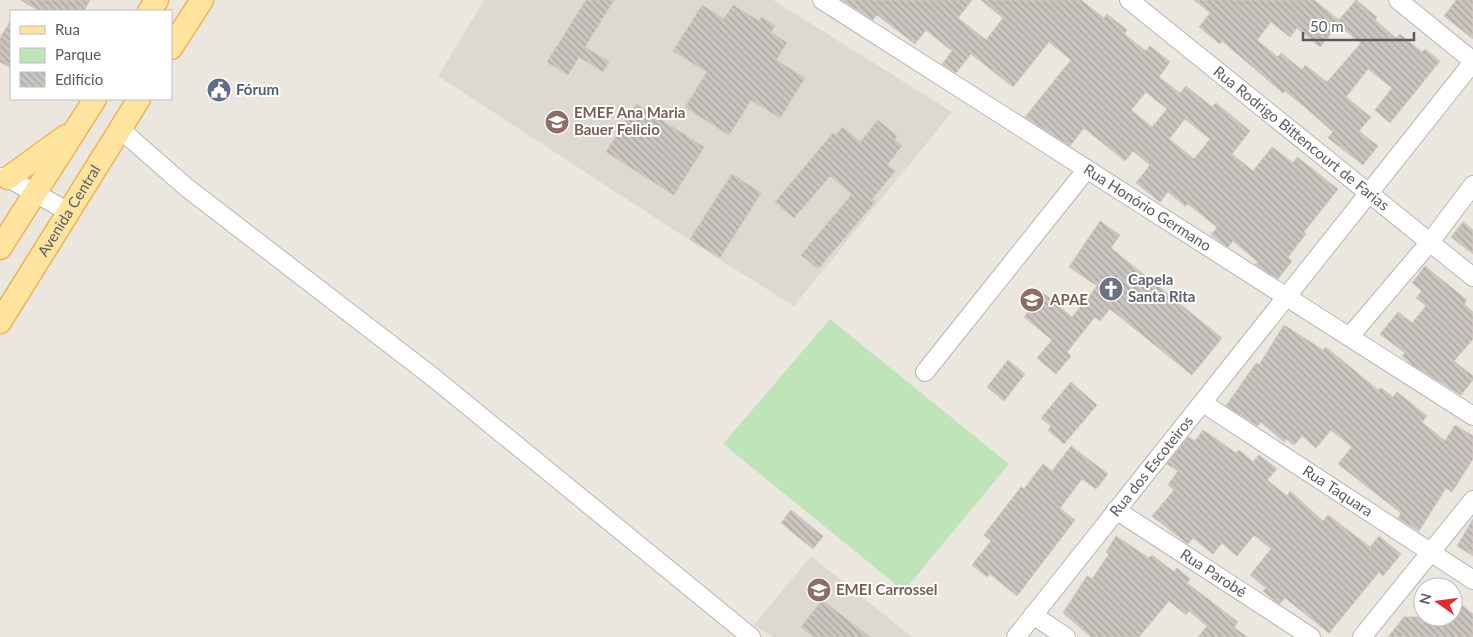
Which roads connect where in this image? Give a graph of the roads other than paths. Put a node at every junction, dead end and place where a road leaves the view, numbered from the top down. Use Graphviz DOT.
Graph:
graph roads {
  1 [pos="202,0"];
  2 [pos="822,0"];
  3 [pos="1129,0"];
  4 [pos="1398,0"];
  5 [pos="172,46"];
  6 [pos="1473,61"];
  7 [pos="93,100"];
  8 [pos="132,101"];
  9 [pos="120,129"];
  10 [pos="75,130"];
  11 [pos="1087,169"];
  12 [pos="4,178"];
  13 [pos="1473,185"];
  14 [pos="36,192"];
  15 [pos="1370,193"];
  16 [pos="69,212"];
  17 [pos="1430,242"];
  18 [pos="0,248"];
  19 [pos="1473,277"];
  20 [pos="1288,297"];
  21 [pos="2,315"];
  22 [pos="1350,336"];
  23 [pos="925,372"];
  24 [pos="1203,403"];
  25 [pos="1473,416"];
  26 [pos="1473,500"];
  27 [pos="1116,510"];
  28 [pos="1431,553"];
  29 [pos="1473,580"];
  30 [pos="1034,615"];
  31 [pos="751,637"];
  32 [pos="1016,637"];
  33 [pos="1066,637"];
  34 [pos="1311,637"];
  35 [pos="1362,637"];
  1 -- 5 [label="main road"];
  2 -- 11 [label="street, Rua Honório Germano"];
  3 -- 15 [label="street, Rua Rodrigo Bittencourt de Farias"];
  4 -- 6 [label="street"];
  6 -- 15 [label="street, Rua dos Escoteiros"];
  7 -- 10 [label="main road"];
  8 -- 9 [label="main road, Avenida Central"];
  9 -- 16 [label="main road, Avenida Central"];
  9 -- 31 [label="street"];
  10 -- 12 [label="main road"];
  10 -- 14 [label="main road"];
  11 -- 20 [label="street, Rua Honório Germano"];
  11 -- 23 [label="street"];
  12 -- 14 [label="street"];
  13 -- 17 [label="street"];
  14 -- 16 [label="street"];
  14 -- 18 [label="main road"];
  15 -- 17 [label="street, Rua Rodrigo Bittencourt de Farias"];
  15 -- 20 [label="street, Rua dos Escoteiros"];
  16 -- 21 [label="main road, Avenida Central"];
  17 -- 19 [label="street, Rua Rodrigo Bittencourt de Farias"];
  17 -- 22 [label="street"];
  20 -- 22 [label="street, Rua Honório Germano"];
  20 -- 24 [label="street, Rua dos Escoteiros"];
  22 -- 25 [label="street, Rua Honório Germano"];
  24 -- 27 [label="street, Rua dos Escoteiros"];
  24 -- 28 [label="street, Rua Taquara"];
  26 -- 28 [label="street"];
  27 -- 30 [label="street, Rua dos Escoteiros"];
  27 -- 34 [label="street, Rua Parobé"];
  28 -- 29 [label="street, Rua Taquara"];
  28 -- 35 [label="street"];
  30 -- 32 [label="street, Rua dos Escoteiros"];
  30 -- 33 [label="street"];
}
